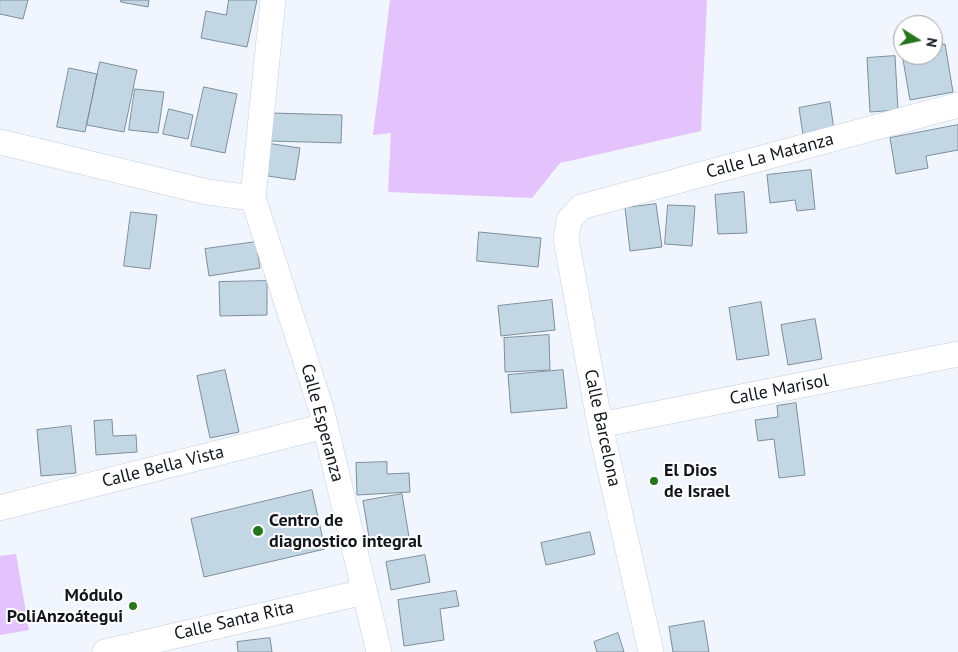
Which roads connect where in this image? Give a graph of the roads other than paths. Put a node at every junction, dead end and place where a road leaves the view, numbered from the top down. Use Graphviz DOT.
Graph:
graph roads {
  1 [pos="273,0"];
  2 [pos="958,105"];
  3 [pos="0,142"];
  4 [pos="253,198"];
  5 [pos="581,207"];
  6 [pos="958,354"];
  7 [pos="600,425"];
  8 [pos="325,426"];
  9 [pos="0,508"];
  10 [pos="364,592"];
  11 [pos="106,652"];
  12 [pos="379,652"];
  13 [pos="651,652"];
  1 -- 4 [label="street, Calle Esperanza"];
  2 -- 5 [label="street, Calle La Matanza"];
  3 -- 4 [label="street"];
  4 -- 8 [label="street, Calle Esperanza"];
  5 -- 7 [label="street, Calle Barcelona"];
  6 -- 7 [label="street, Calle Marisol"];
  7 -- 13 [label="street, Calle Barcelona"];
  8 -- 9 [label="street, Calle Bella Vista"];
  8 -- 10 [label="street, Calle Esperanza"];
  10 -- 11 [label="street, Calle Santa Rita"];
  10 -- 12 [label="street, Calle Esperanza"];
}
